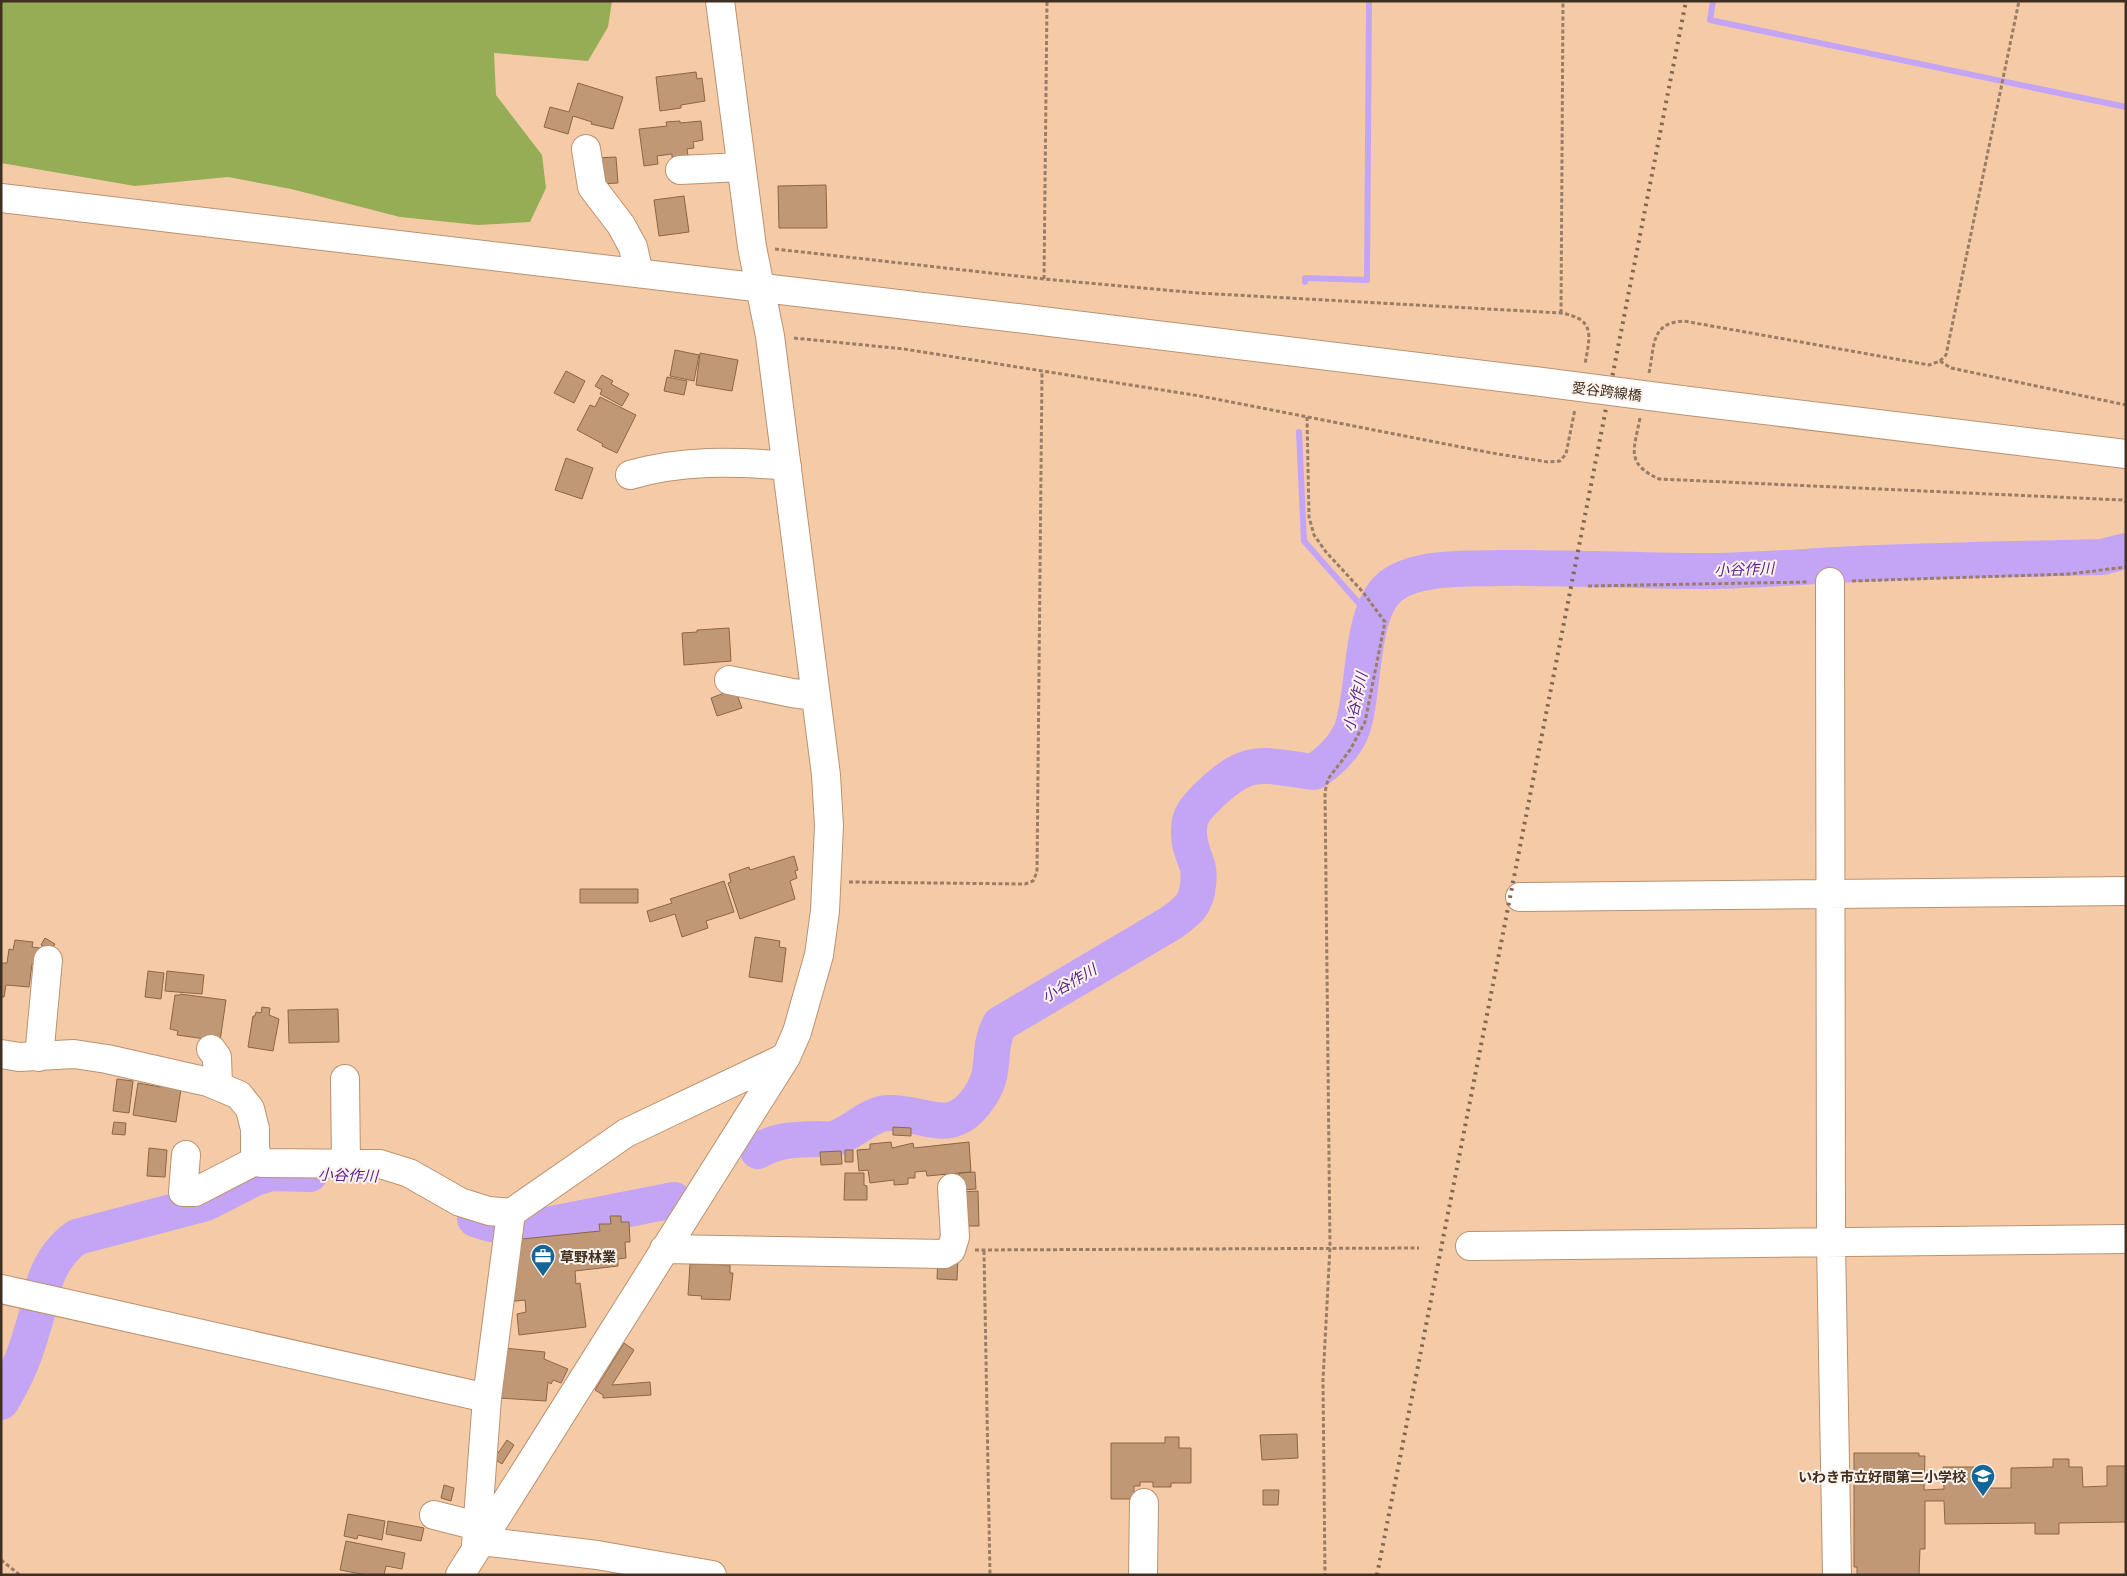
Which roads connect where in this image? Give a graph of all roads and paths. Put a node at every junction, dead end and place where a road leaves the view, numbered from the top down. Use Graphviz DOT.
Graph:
graph roads {
  1 [pos="720,1"];
  2 [pos="1047,1"];
  3 [pos="1564,1"];
  4 [pos="2019,1"];
  5 [pos="586,149"];
  6 [pos="742,167"];
  7 [pos="680,170"];
  8 [pos="1,198"];
  9 [pos="639,273"];
  10 [pos="1044,280"];
  11 [pos="759,287"];
  12 [pos="1561,313"];
  13 [pos="1940,362"];
  14 [pos="1042,372"];
  15 [pos="1308,417"];
  16 [pos="2126,454"];
  17 [pos="787,466"];
  18 [pos="630,475"];
  19 [pos="2126,567"];
  20 [pos="1830,582"];
  21 [pos="1588,586"];
  22 [pos="729,680"];
  23 [pos="816,696"];
  24 [pos="827,882"];
  25 [pos="2126,891"];
  26 [pos="1831,893"];
  27 [pos="1520,898"];
  28 [pos="48,960"];
  29 [pos="210,1048"];
  30 [pos="1,1054"];
  31 [pos="786,1056"];
  32 [pos="39,1057"];
  33 [pos="345,1079"];
  34 [pos="218,1086"];
  35 [pos="186,1156"];
  36 [pos="259,1159"];
  37 [pos="346,1164"];
  38 [pos="952,1188"];
  39 [pos="510,1223"];
  40 [pos="2126,1240"];
  41 [pos="1831,1242"];
  42 [pos="1470,1246"];
  43 [pos="1330,1247"];
  44 [pos="1419,1248"];
  45 [pos="664,1249"];
  46 [pos="951,1250"];
  47 [pos="984,1250"];
  48 [pos="1,1289"];
  49 [pos="487,1398"];
  50 [pos="1144,1504"];
  51 [pos="434,1515"];
  52 [pos="478,1539"];
  53 [pos="1,1560"];
  54 [pos="20,1575"];
  55 [pos="460,1575"];
  56 [pos="712,1575"];
  57 [pos="990,1575"];
  58 [pos="1143,1575"];
  59 [pos="1325,1575"];
  60 [pos="1837,1575"];
  1 -- 6 [label="street"];
  2 -- 10 [label="path"];
  3 -- 12 [label="path"];
  4 -- 13 [label="path"];
  5 -- 9 [label="street"];
  6 -- 7 [label="street"];
  6 -- 11 [label="street"];
  8 -- 9 [label="street, 愛谷跨線橋"];
  9 -- 11 [label="street, 愛谷跨線橋"];
  11 -- 16 [label="street, 愛谷跨線橋, bridge"];
  11 -- 17 [label="street"];
  14 -- 24 [label="path"];
  15 -- 43 [label="path"];
  17 -- 18 [label="street"];
  17 -- 23 [label="street"];
  19 -- 20 [label="path"];
  20 -- 21 [label="path"];
  20 -- 26 [label="street"];
  22 -- 23 [label="street"];
  23 -- 24 [label="street"];
  24 -- 31 [label="street"];
  25 -- 26 [label="street"];
  26 -- 27 [label="street"];
  26 -- 41 [label="street"];
  28 -- 32 [label="street"];
  29 -- 34 [label="street"];
  30 -- 32 [label="street"];
  31 -- 39 [label="street"];
  31 -- 45 [label="street"];
  32 -- 34 [label="street"];
  33 -- 37 [label="street"];
  34 -- 36 [label="street"];
  35 -- 36 [label="street"];
  36 -- 37 [label="street"];
  37 -- 39 [label="street"];
  38 -- 46 [label="street"];
  39 -- 49 [label="street"];
  40 -- 41 [label="street"];
  41 -- 42 [label="street"];
  41 -- 60 [label="street"];
  43 -- 44 [label="path"];
  43 -- 47 [label="path"];
  43 -- 59 [label="path"];
  45 -- 46 [label="street"];
  45 -- 52 [label="street"];
  46 -- 47 [label="path"];
  47 -- 57 [label="path"];
  48 -- 49 [label="street"];
  49 -- 52 [label="street"];
  50 -- 58 [label="street"];
  51 -- 52 [label="street"];
  52 -- 55 [label="street"];
  52 -- 56 [label="street"];
  53 -- 54 [label="path"];
}
